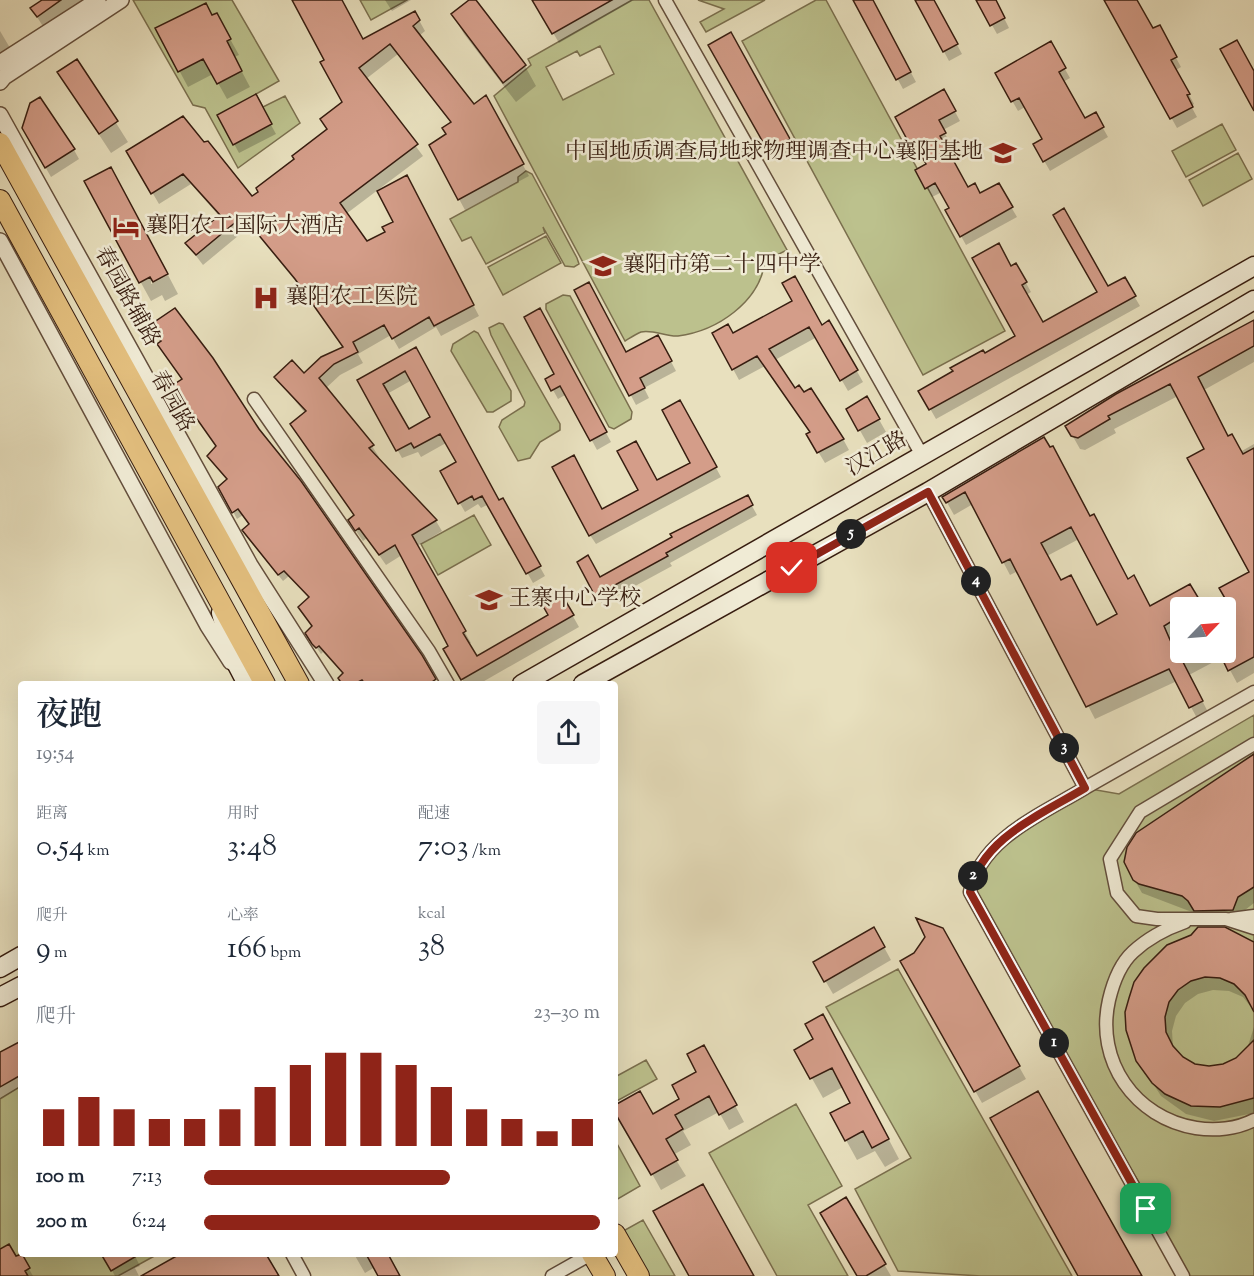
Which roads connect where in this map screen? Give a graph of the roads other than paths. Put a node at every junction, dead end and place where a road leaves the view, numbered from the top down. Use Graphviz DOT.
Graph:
graph roads {
  1 [pos="98,0"];
  2 [pos="121,0"];
  3 [pos="665,0"];
  4 [pos="0,63"];
  5 [pos="0,82"];
  6 [pos="0,116"];
  7 [pos="0,143"];
  8 [pos="35,193"];
  9 [pos="0,200"];
  10 [pos="0,241"];
  11 [pos="1254,266"];
  12 [pos="45,282"];
  13 [pos="27,290"];
  14 [pos="1254,300"];
  15 [pos="254,399"];
  16 [pos="923,457"];
  17 [pos="192,490"];
  18 [pos="928,492"];
  19 [pos="229,528"];
  20 [pos="214,591"];
  21 [pos="244,681"];
  22 [pos="245,681"];
  23 [pos="263,681"];
  24 [pos="297,681"];
  25 [pos="324,681"];
  26 [pos="446,681"];
  27 [pos="527,681"];
  28 [pos="588,681"];
  29 [pos="1254,692"];
  30 [pos="1254,744"];
  31 [pos="1085,788"];
  32 [pos="1254,916"];
  33 [pos="1226,919"];
  34 [pos="1191,920"];
  35 [pos="1254,928"];
  36 [pos="18,958"];
  37 [pos="0,968"];
  38 [pos="18,988"];
  39 [pos="0,997"];
  40 [pos="1254,1120"];
  41 [pos="618,1239"];
  42 [pos="294,1257"];
  43 [pos="587,1257"];
  44 [pos="594,1257"];
  45 [pos="304,1276"];
  46 [pos="552,1276"];
  47 [pos="605,1276"];
  48 [pos="639,1276"];
  49 [pos="1183,1276"];
  1 -- 4 [label="street"];
  2 -- 5 [label="street"];
  3 -- 16 [label="street"];
  6 -- 8 [label="street, 春园路辅路"];
  7 -- 8 [label="main road, 春园路"];
  8 -- 17 [label="main road, 春园路"];
  8 -- 19 [label="street, 春园路辅路"];
  9 -- 12 [label="main road"];
  10 -- 13 [label="street"];
  11 -- 16 [label="main road, 汉江路"];
  12 -- 13 [label="street"];
  12 -- 20 [label="main road"];
  13 -- 21 [label="street"];
  14 -- 18 [label="main road"];
  15 -- 26 [label="street"];
  16 -- 27 [label="main road, 汉江路"];
  17 -- 19 [label="street"];
  17 -- 24 [label="main road, 春园路"];
  18 -- 28 [label="main road"];
  18 -- 31 [label="street"];
  19 -- 25 [label="street, 春园路辅路"];
  20 -- 22 [label="main road"];
  20 -- 23 [label="main road"];
  29 -- 31 [label="street"];
  30 -- 34 [label="street"];
  31 -- 49 [label="street"];
  32 -- 33 [label="street"];
  33 -- 34 [label="street"];
  33 -- 35 [label="street"];
  34 -- 40 [label="street"];
  36 -- 37 [label="main road"];
  38 -- 39 [label="main road"];
  41 -- 48 [label="main road"];
  42 -- 45 [label="street"];
  43 -- 46 [label="street"];
  44 -- 47 [label="main road"];
}
